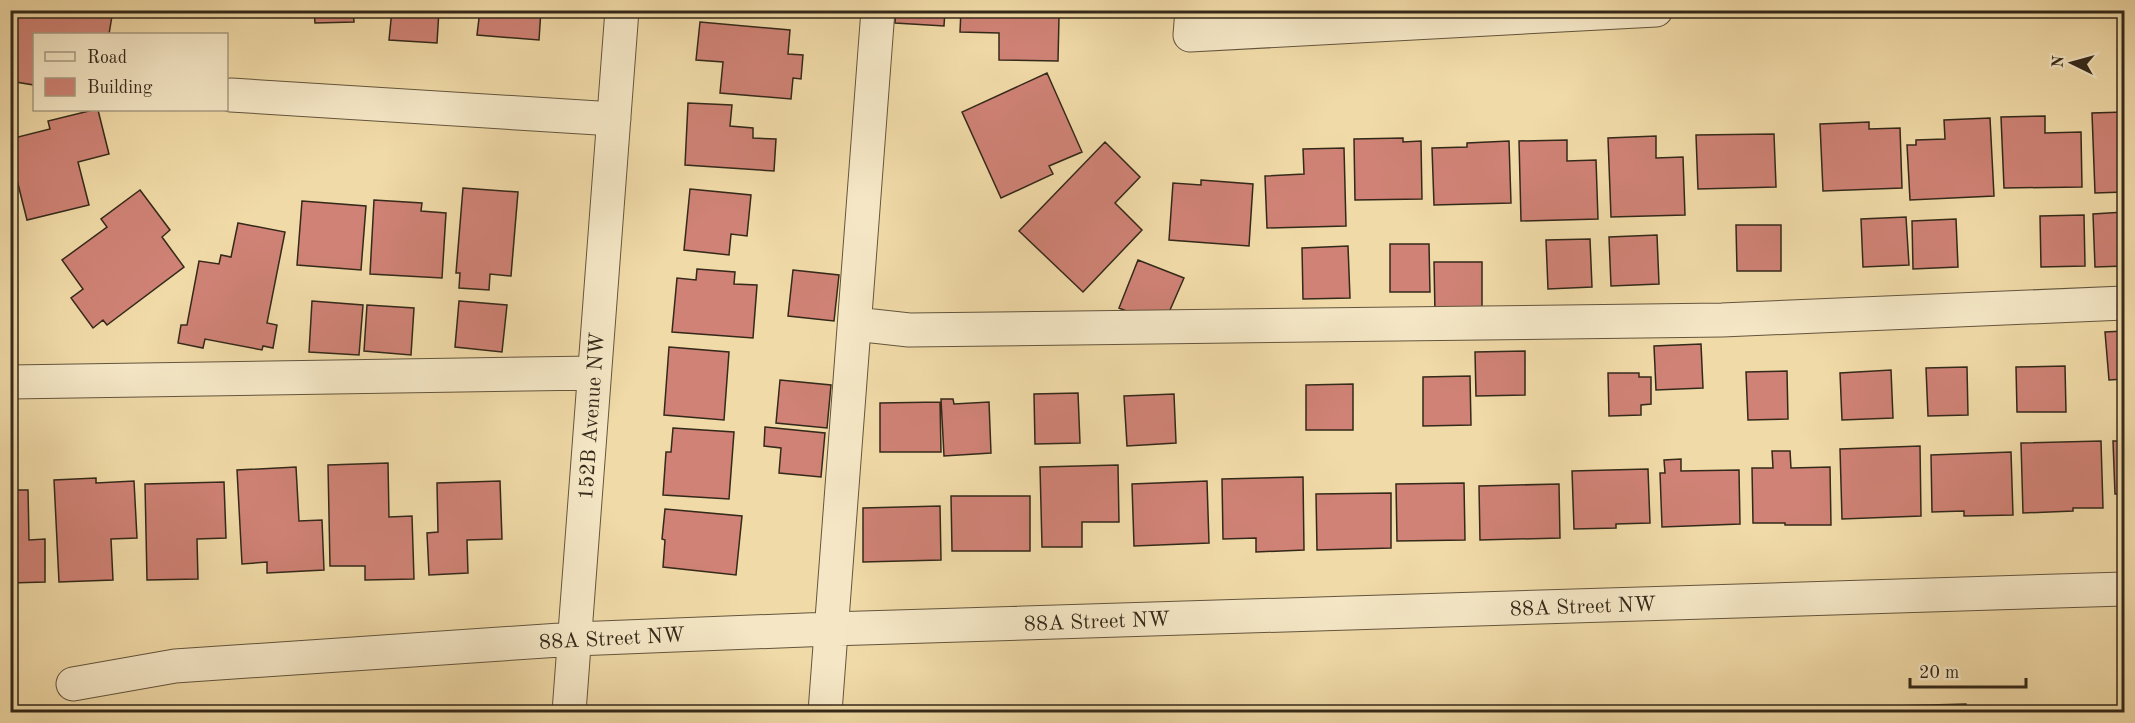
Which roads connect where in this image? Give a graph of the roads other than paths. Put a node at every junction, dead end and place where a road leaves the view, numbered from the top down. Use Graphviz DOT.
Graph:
graph roads {
  1 [pos="622,10"];
  2 [pos="878,10"];
  3 [pos="1656,10"];
  4 [pos="1191,22"];
  5 [pos="231,95"];
  6 [pos="614,119"];
  7 [pos="2124,303"];
  8 [pos="855,324"];
  9 [pos="594,373"];
  10 [pos="10,382"];
  11 [pos="2124,589"];
  12 [pos="830,629"];
  13 [pos="575,639"];
  14 [pos="73,684"];
  15 [pos="569,712"];
  16 [pos="825,712"];
  1 -- 6 [label="street, 152B Avenue NW"];
  2 -- 8 [label="street"];
  3 -- 4 [label="street"];
  5 -- 6 [label="street"];
  6 -- 9 [label="street, 152B Avenue NW"];
  7 -- 8 [label="street"];
  8 -- 12 [label="street"];
  9 -- 10 [label="street"];
  9 -- 13 [label="street, 152B Avenue NW"];
  11 -- 12 [label="street, 88A Street NW"];
  12 -- 13 [label="street, 88A Street NW"];
  12 -- 16 [label="street"];
  13 -- 14 [label="street, 88A Street NW"];
  13 -- 15 [label="street, 152B Avenue NW"];
}
